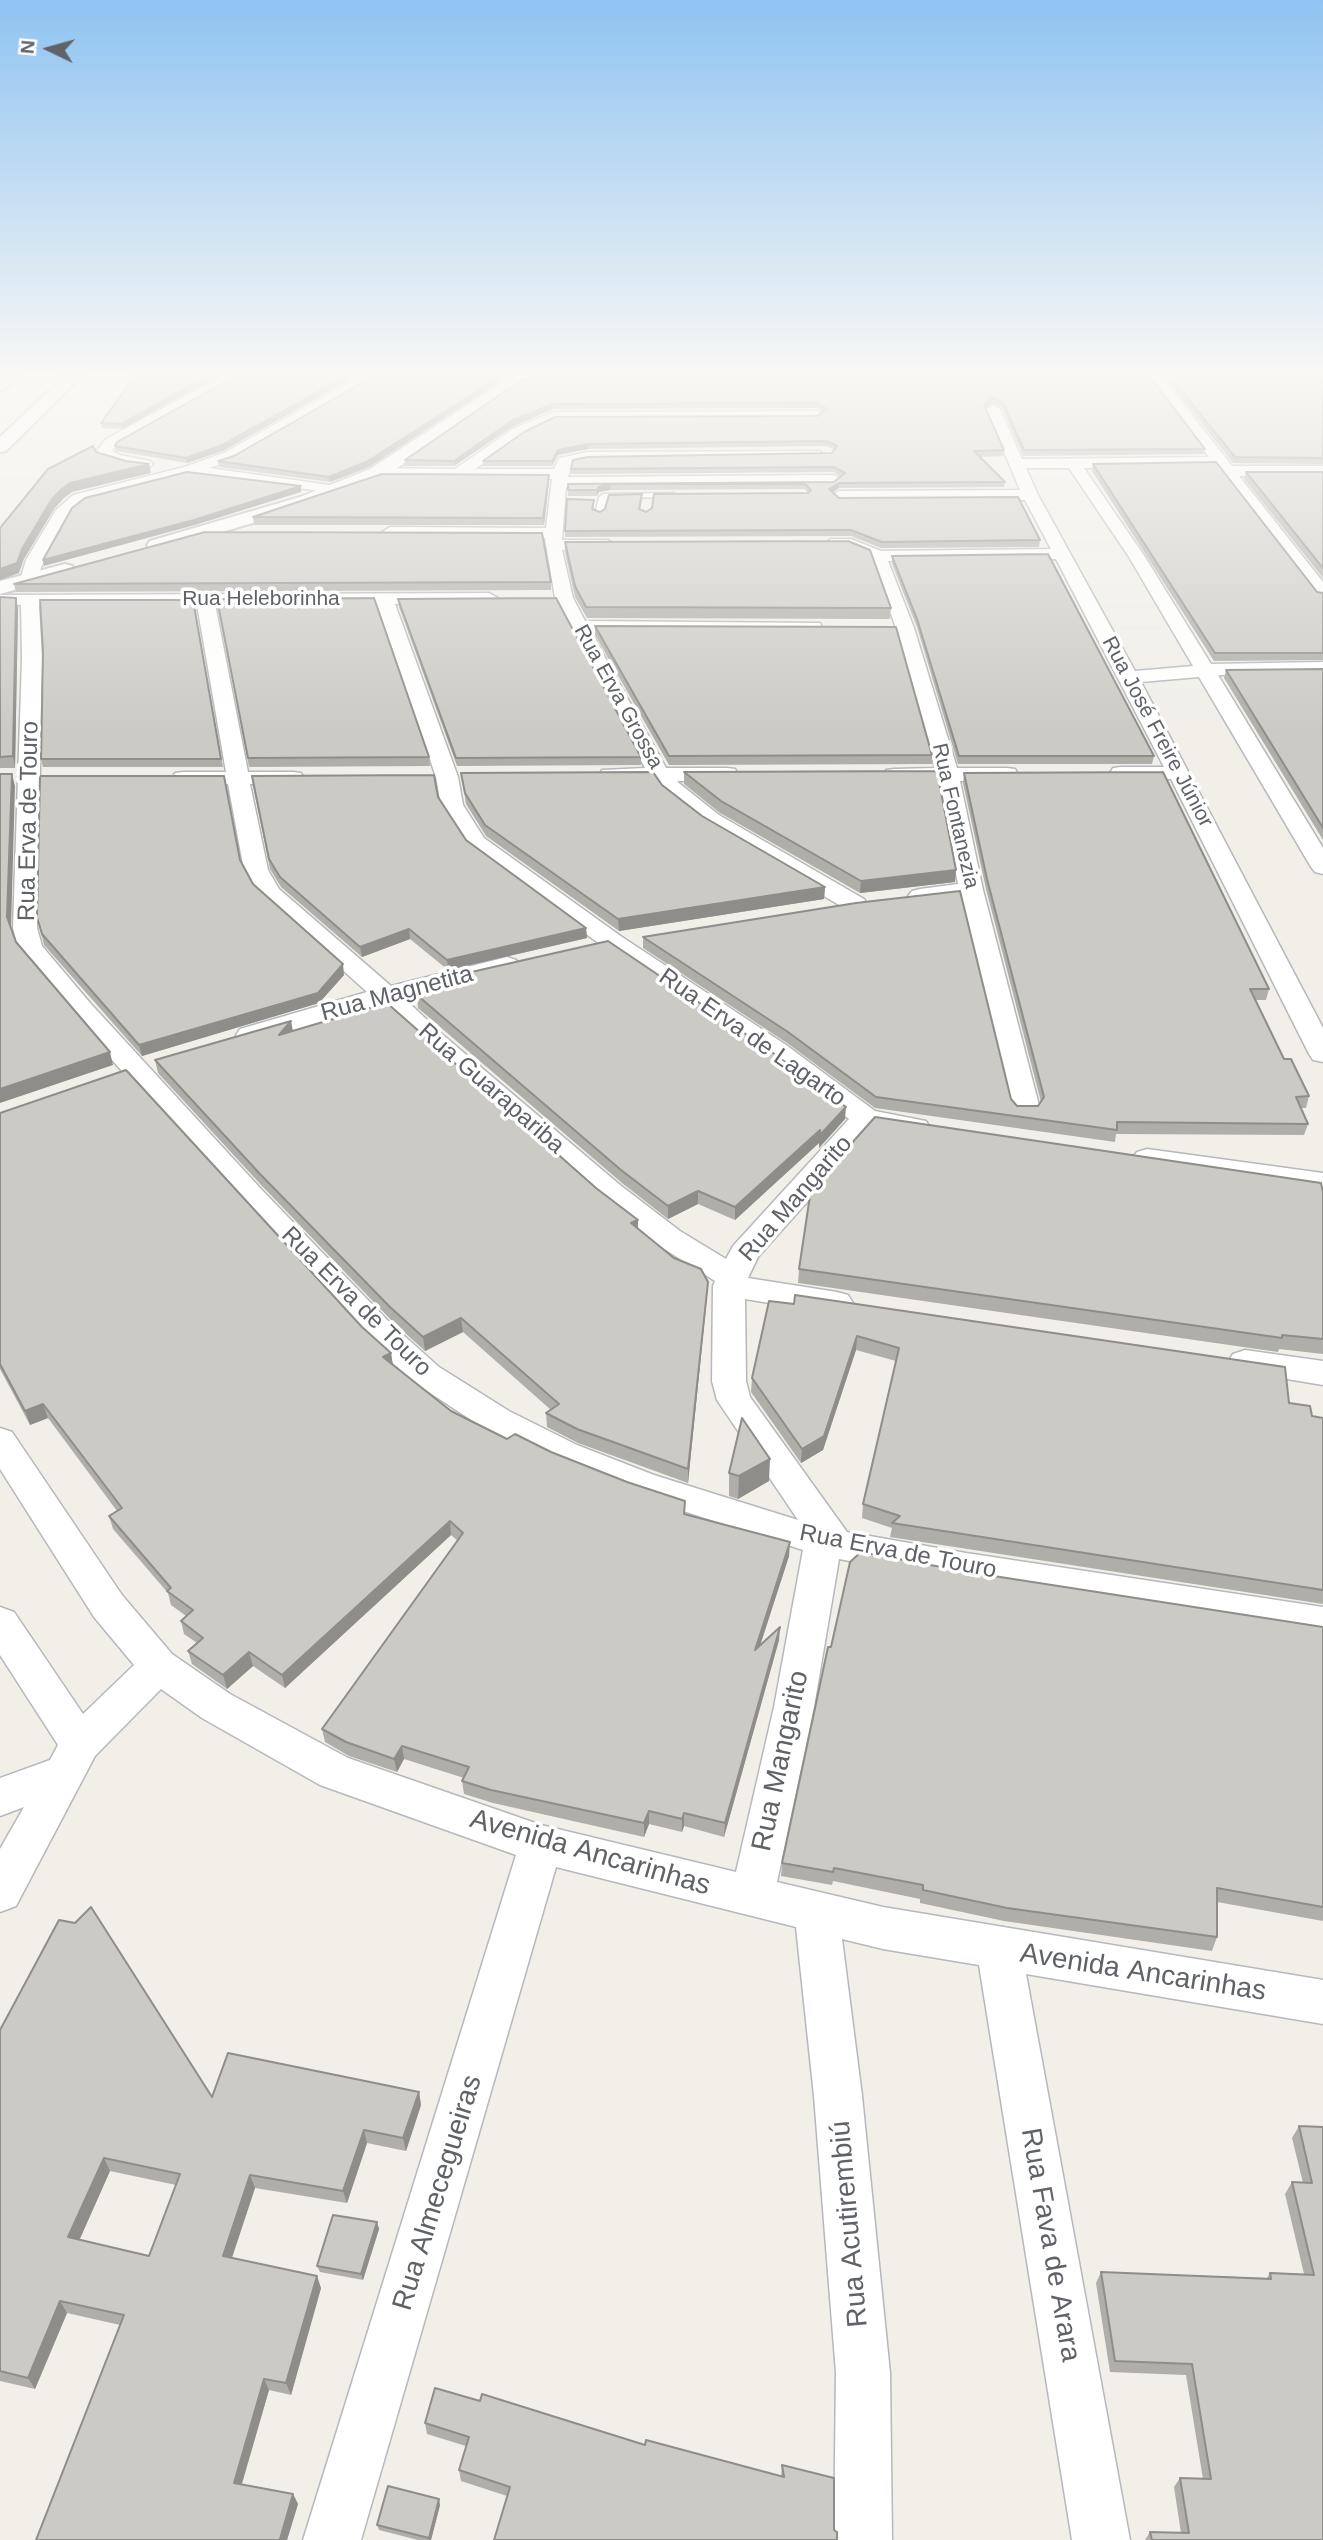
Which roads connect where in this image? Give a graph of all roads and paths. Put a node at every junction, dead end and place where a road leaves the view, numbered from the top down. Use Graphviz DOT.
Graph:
graph roads {
  1 [pos="93,495"];
  2 [pos="326,495"];
  3 [pos="560,495"];
  4 [pos="649,495"];
  5 [pos="688,495"];
  6 [pos="839,495"];
  7 [pos="1030,495"];
  8 [pos="1094,495"];
  9 [pos="1245,495"];
  10 [pos="590,501"];
  11 [pos="602,501"];
  12 [pos="647,504"];
  13 [pos="599,514"];
  14 [pos="263,532"];
  15 [pos="372,532"];
  16 [pos="203,533"];
  17 [pos="553,539"];
  18 [pos="811,544"];
  19 [pos="621,545"];
  20 [pos="136,551"];
  21 [pos="1062,554"];
  22 [pos="878,556"];
  23 [pos="83,565"];
  24 [pos="0,587"];
  25 [pos="20,593"];
  26 [pos="1323,594"];
  27 [pos="384,598"];
  28 [pos="509,598"];
  29 [pos="205,599"];
  30 [pos="579,626"];
  31 [pos="837,627"];
  32 [pos="1323,667"];
  33 [pos="1204,671"];
  34 [pos="1129,677"];
  35 [pos="1097,773"];
  36 [pos="1178,773"];
  37 [pos="659,774"];
  38 [pos="743,774"];
  39 [pos="1029,774"];
  40 [pos="593,775"];
  41 [pos="867,775"];
  42 [pos="948,775"];
  43 [pos="474,776"];
  44 [pos="419,777"];
  45 [pos="447,777"];
  46 [pos="155,778"];
  47 [pos="239,778"];
  48 [pos="309,778"];
  49 [pos="1323,867"];
  50 [pos="971,890"];
  51 [pos="855,904"];
  52 [pos="814,910"];
  53 [pos="654,935"];
  54 [pos="614,942"];
  55 [pos="577,950"];
  56 [pos="528,961"];
  57 [pos="386,995"];
  58 [pos="228,1042"];
  59 [pos="1323,1054"];
  60 [pos="1026,1109"];
  61 [pos="866,1118"];
  62 [pos="934,1129"];
  63 [pos="1123,1154"];
  64 [pos="1323,1182"];
  65 [pos="730,1281"];
  66 [pos="861,1307"];
  67 [pos="1213,1357"];
  68 [pos="1323,1373"];
  69 [pos="0,1441"];
  70 [pos="829,1543"];
  71 [pos="0,1623"];
  72 [pos="1323,1623"];
  73 [pos="158,1666"];
  74 [pos="72,1759"];
  75 [pos="0,1797"];
  76 [pos="541,1844"];
  77 [pos="0,1892"];
  78 [pos="752,1897"];
  79 [pos="816,1910"];
  80 [pos="999,1950"];
  81 [pos="1323,2002"];
  82 [pos="332,2540"];
  83 [pos="863,2540"];
  84 [pos="1101,2540"];
  1 -- 25 [label="street"];
  2 -- 16 [label="main road"];
  3 -- 17 [label="street, Rua Erva Grossa"];
  4 -- 5 [label="lane"];
  4 -- 11 [label="lane"];
  4 -- 12 [label="lane"];
  6 -- 7 [label="street"];
  7 -- 21 [label="street, Rua José Freire Júnior"];
  8 -- 33 [label="street"];
  9 -- 26 [label="street"];
  10 -- 11 [label="lane"];
  11 -- 13 [label="lane"];
  14 -- 16 [label="street"];
  15 -- 17 [label="street"];
  16 -- 20 [label="main road"];
  17 -- 19 [label="street"];
  17 -- 30 [label="street, Rua Erva Grossa"];
  18 -- 22 [label="street"];
  21 -- 22 [label="street"];
  21 -- 34 [label="street, Rua José Freire Júnior"];
  22 -- 42 [label="street, Rua Fontanezia"];
  23 -- 25 [label="main road"];
  24 -- 25 [label="main road"];
  25 -- 29 [label="street, Rua Heleborinha"];
  25 -- 70 [label="street, Rua Erva de Touro"];
  27 -- 28 [label="street, Rua Heleborinha"];
  27 -- 29 [label="street, Rua Heleborinha"];
  27 -- 45 [label="street, Rua Erva de Lagarto"];
  29 -- 47 [label="street, Rua Guarapariba"];
  30 -- 31 [label="street"];
  30 -- 37 [label="street, Rua Erva Grossa"];
  32 -- 33 [label="street"];
  33 -- 34 [label="street"];
  33 -- 49 [label="street"];
  34 -- 36 [label="street, Rua José Freire Júnior"];
  35 -- 36 [label="street"];
  36 -- 59 [label="street, Rua José Freire Júnior"];
  37 -- 38 [label="street"];
  37 -- 40 [label="street"];
  37 -- 51 [label="street, Rua Erva Grossa"];
  39 -- 42 [label="street"];
  41 -- 42 [label="street"];
  42 -- 50 [label="street, Rua Fontanezia"];
  43 -- 45 [label="street"];
  44 -- 45 [label="street"];
  45 -- 54 [label="street, Rua Erva de Lagarto"];
  46 -- 47 [label="street"];
  47 -- 48 [label="street"];
  47 -- 57 [label="street, Rua Guarapariba"];
  50 -- 51 [label="street"];
  50 -- 60 [label="street, Rua Fontanezia"];
  51 -- 52 [label="street"];
  53 -- 54 [label="street"];
  54 -- 55 [label="street"];
  54 -- 61 [label="street, Rua Erva de Lagarto"];
  56 -- 57 [label="street, Rua Magnetita"];
  57 -- 58 [label="street, Rua Magnetita"];
  57 -- 65 [label="street, Rua Guarapariba"];
  61 -- 62 [label="street, Rua Erva de Lagarto"];
  61 -- 65 [label="street, Rua Mangarito"];
  63 -- 64 [label="street"];
  65 -- 66 [label="street, Rua Guarapariba"];
  65 -- 70 [label="street, Rua Mangarito"];
  67 -- 68 [label="street"];
  69 -- 73 [label="street, Avenida Ancarinhas"];
  70 -- 72 [label="street, Rua Erva de Touro"];
  70 -- 78 [label="street, Rua Mangarito"];
  71 -- 74 [label="street"];
  73 -- 74 [label="street"];
  73 -- 76 [label="street, Avenida Ancarinhas"];
  74 -- 75 [label="street"];
  74 -- 77 [label="street"];
  76 -- 78 [label="street, Avenida Ancarinhas"];
  76 -- 82 [label="street, Rua Almecegueiras"];
  78 -- 79 [label="street, Avenida Ancarinhas"];
  79 -- 80 [label="street, Avenida Ancarinhas"];
  79 -- 83 [label="street, Rua Acutirembiú"];
  80 -- 81 [label="street, Avenida Ancarinhas"];
  80 -- 84 [label="street, Rua Fava de Arara"];
}
